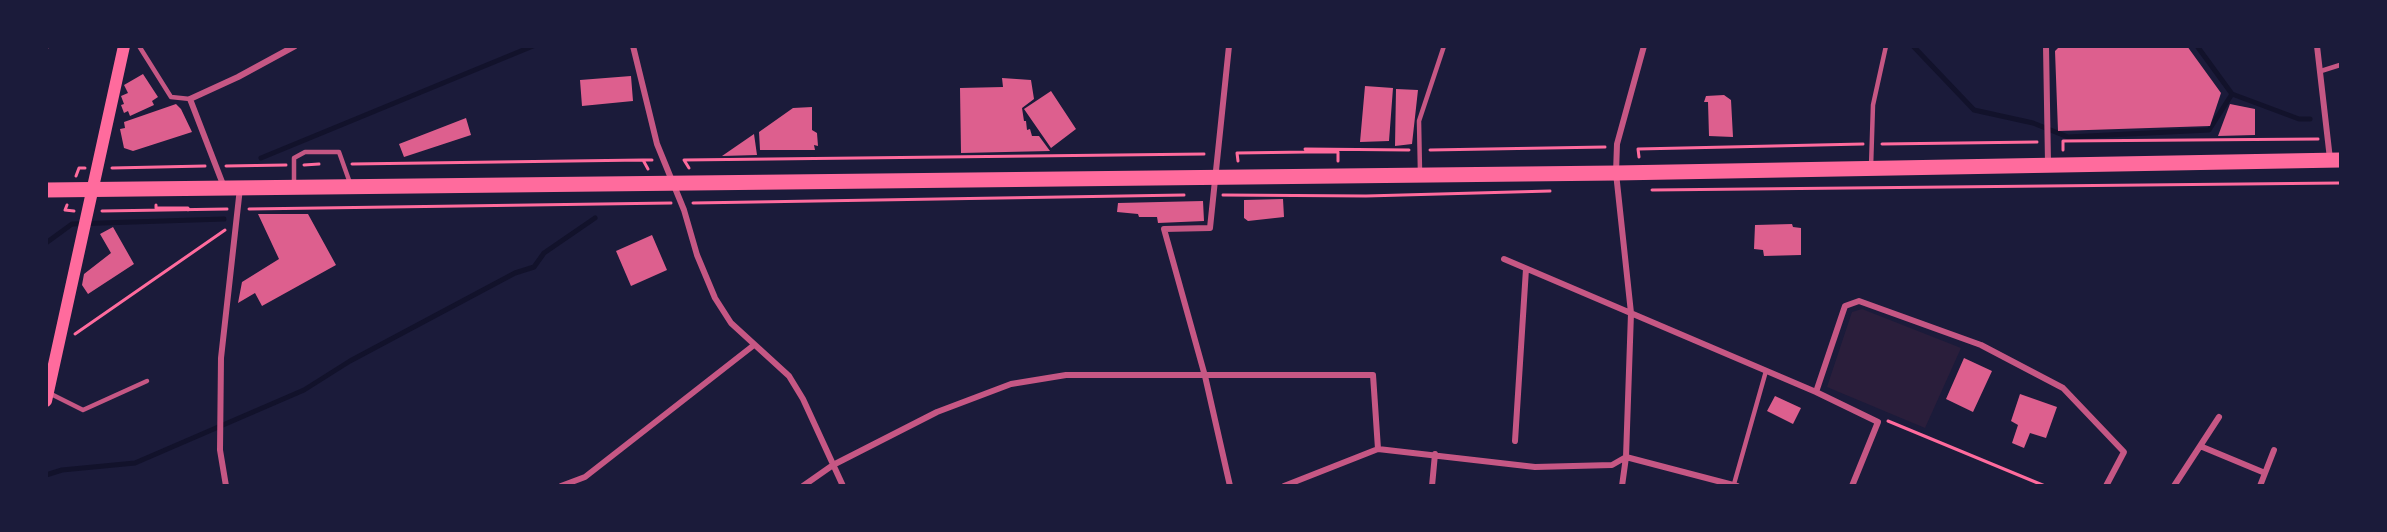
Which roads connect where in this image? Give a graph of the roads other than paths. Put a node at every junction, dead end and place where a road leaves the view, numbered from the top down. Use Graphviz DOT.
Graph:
graph roads {
  1 [pos="124,46"];
  2 [pos="139,46"];
  3 [pos="295,46"];
  4 [pos="633,46"];
  5 [pos="1229,46"];
  6 [pos="1444,46"];
  7 [pos="1644,46"];
  8 [pos="1886,46"];
  9 [pos="2046,46"];
  10 [pos="2317,46"];
  11 [pos="2340,65"];
  12 [pos="2321,71"];
  13 [pos="189,99"];
  14 [pos="2335,160"];
  15 [pos="2055,163"];
  16 [pos="1870,167"];
  17 [pos="1616,173"];
  18 [pos="1420,175"];
  19 [pos="1214,177"];
  20 [pos="674,182"];
  21 [pos="351,186"];
  22 [pos="294,187"];
  23 [pos="233,188"];
  24 [pos="95,189"];
  25 [pos="46,190"];
  26 [pos="1504,259"];
  27 [pos="1526,269"];
  28 [pos="1631,313"];
  29 [pos="754,345"];
  30 [pos="1766,371"];
  31 [pos="1204,376"];
  32 [pos="147,381"];
  33 [pos="1816,392"];
  34 [pos="47,397"];
  35 [pos="2219,417"];
  36 [pos="1515,441"];
  37 [pos="2200,446"];
  38 [pos="1378,449"];
  39 [pos="2274,450"];
  40 [pos="1435,454"];
  41 [pos="1626,457"];
  42 [pos="833,465"];
  43 [pos="2265,473"];
  44 [pos="1736,485"];
  45 [pos="226,486"];
  46 [pos="561,486"];
  47 [pos="803,486"];
  48 [pos="843,486"];
  49 [pos="1230,486"];
  50 [pos="1284,486"];
  51 [pos="1432,486"];
  52 [pos="1622,486"];
  53 [pos="1852,486"];
  54 [pos="2106,486"];
  55 [pos="2174,486"];
  56 [pos="2260,486"];
  1 -- 24 [label="main road"];
  2 -- 13 [label="lane"];
  3 -- 13 [label="street"];
  4 -- 20 [label="street"];
  5 -- 19 [label="street"];
  6 -- 18 [label="lane"];
  7 -- 17 [label="street"];
  8 -- 16 [label="lane"];
  9 -- 15 [label="street"];
  10 -- 12 [label="street"];
  11 -- 12 [label="lane"];
  12 -- 14 [label="street"];
  13 -- 23 [label="street"];
  14 -- 15 [label="main road"];
  15 -- 16 [label="main road"];
  16 -- 17 [label="main road"];
  17 -- 18 [label="main road"];
  17 -- 28 [label="street"];
  18 -- 19 [label="main road"];
  19 -- 20 [label="main road"];
  19 -- 31 [label="street"];
  20 -- 21 [label="main road"];
  20 -- 29 [label="street"];
  21 -- 22 [label="main road"];
  21 -- 22 [label="lane"];
  22 -- 23 [label="main road"];
  23 -- 24 [label="main road"];
  23 -- 45 [label="street"];
  24 -- 25 [label="main road"];
  24 -- 34 [label="main road"];
  26 -- 27 [label="street"];
  27 -- 28 [label="street"];
  27 -- 36 [label="street"];
  28 -- 30 [label="street"];
  28 -- 41 [label="street"];
  29 -- 42 [label="street"];
  29 -- 46 [label="street"];
  30 -- 33 [label="street"];
  30 -- 44 [label="lane"];
  31 -- 38 [label="street"];
  31 -- 42 [label="street"];
  31 -- 49 [label="street"];
  32 -- 34 [label="lane"];
  33 -- 53 [label="street"];
  33 -- 54 [label="street"];
  35 -- 37 [label="street"];
  37 -- 43 [label="street"];
  37 -- 55 [label="street"];
  38 -- 40 [label="street"];
  38 -- 50 [label="street"];
  39 -- 43 [label="street"];
  40 -- 41 [label="street"];
  40 -- 51 [label="street"];
  41 -- 44 [label="street"];
  41 -- 52 [label="street"];
  42 -- 47 [label="street"];
  42 -- 48 [label="street"];
  43 -- 56 [label="street"];
}
